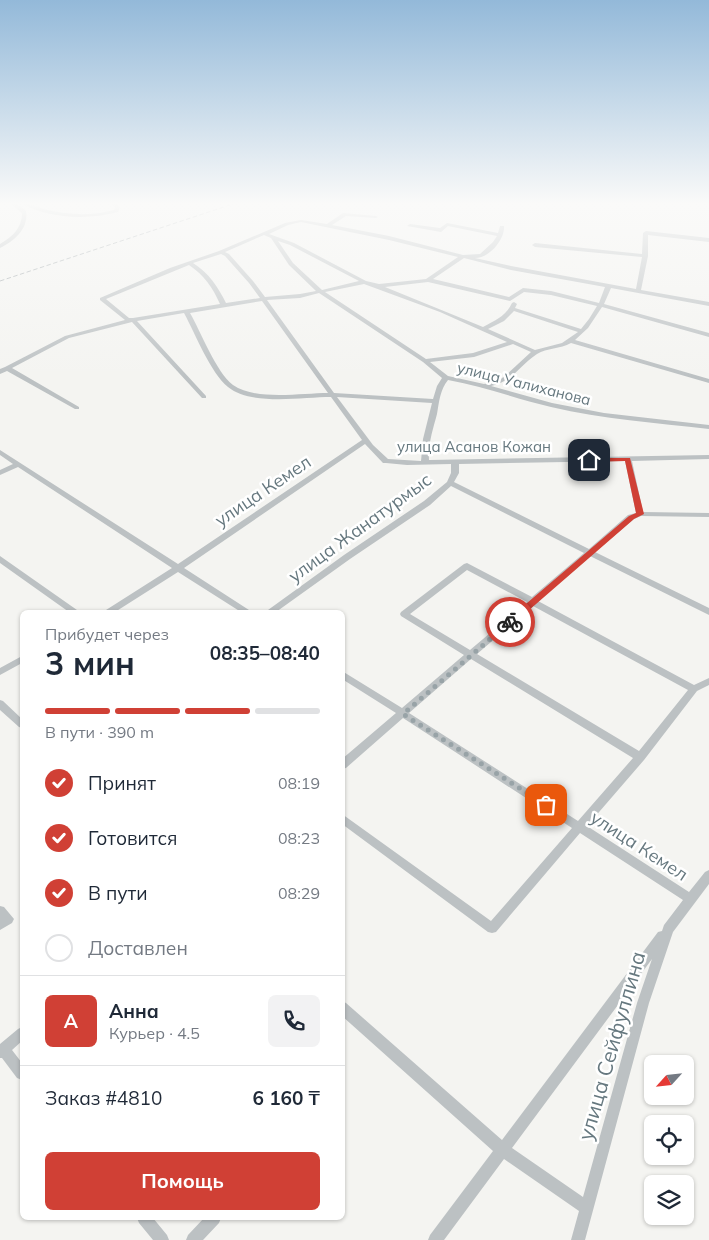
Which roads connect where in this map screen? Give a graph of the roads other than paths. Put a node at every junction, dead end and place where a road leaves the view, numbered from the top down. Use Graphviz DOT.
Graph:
graph roads {
  1 [pos="197,261"];
  2 [pos="232,261"];
  3 [pos="288,261"];
  4 [pos="324,261"];
  5 [pos="456,261"];
  6 [pos="482,261"];
  7 [pos="644,261"];
  8 [pos="189,264"];
  9 [pos="428,280"];
  10 [pos="364,282"];
  11 [pos="378,286"];
  12 [pos="608,287"];
  13 [pos="638,291"];
  14 [pos="321,292"];
  15 [pos="263,299"];
  16 [pos="510,299"];
  17 [pos="709,304"];
  18 [pos="602,305"];
  19 [pos="224,306"];
  20 [pos="513,308"];
  21 [pos="186,311"];
  22 [pos="133,320"];
  23 [pos="484,329"];
  24 [pos="581,331"];
  25 [pos="708,332"];
  26 [pos="570,340"];
  27 [pos="514,342"];
  28 [pos="535,352"];
  29 [pos="425,361"];
  30 [pos="7,368"];
  31 [pos="0,372"];
  32 [pos="446,378"];
  33 [pos="709,381"];
  34 [pos="479,385"];
  35 [pos="331,395"];
  36 [pos="204,397"];
  37 [pos="435,401"];
  38 [pos="77,408"];
  39 [pos="709,427"];
  40 [pos="365,442"];
  41 [pos="0,452"];
  42 [pos="709,457"];
  43 [pos="628,459"];
  44 [pos="455,462"];
  45 [pos="425,463"];
  46 [pos="18,464"];
  47 [pos="0,473"];
  48 [pos="450,484"];
  49 [pos="640,514"];
  50 [pos="709,516"];
  51 [pos="590,553"];
  52 [pos="0,559"];
  53 [pos="178,568"];
  54 [pos="534,601"];
  55 [pos="71,610"];
  56 [pos="112,610"];
  57 [pos="243,610"];
  58 [pos="274,610"];
  59 [pos="709,612"];
  60 [pos="471,655"];
  61 [pos="20,660"];
  62 [pos="0,672"];
  63 [pos="345,676"];
  64 [pos="709,681"];
  65 [pos="694,690"];
  66 [pos="0,704"];
  67 [pos="403,714"];
  68 [pos="20,722"];
  69 [pos="640,757"];
  70 [pos="345,762"];
  71 [pos="345,820"];
  72 [pos="579,826"];
  73 [pos="709,875"];
  74 [pos="691,899"];
  75 [pos="0,911"];
  76 [pos="0,925"];
  77 [pos="668,929"];
  78 [pos="345,1010"];
  79 [pos="20,1034"];
  80 [pos="1,1050"];
  81 [pos="20,1071"];
  82 [pos="503,1150"];
  83 [pos="587,1208"];
  84 [pos="146,1220"];
  85 [pos="212,1220"];
  86 [pos="162,1240"];
  87 [pos="193,1240"];
  88 [pos="435,1240"];
  89 [pos="578,1240"];
  1 -- 8 [label="street"];
  2 -- 15 [label="street, улица Асанов Кожан"];
  3 -- 14 [label="street, улица Уалиханова"];
  4 -- 10 [label="street"];
  5 -- 9 [label="street"];
  6 -- 12 [label="street"];
  7 -- 13 [label="street"];
  8 -- 19 [label="street"];
  8 -- 22 [label="street"];
  9 -- 11 [label="street"];
  9 -- 16 [label="street"];
  10 -- 11 [label="street"];
  10 -- 14 [label="street"];
  11 -- 23 [label="street"];
  12 -- 13 [label="street"];
  12 -- 18 [label="street"];
  13 -- 17 [label="street"];
  14 -- 15 [label="street"];
  14 -- 29 [label="street, улица Уалиханова"];
  15 -- 19 [label="street"];
  15 -- 35 [label="street, улица Асанов Кожан"];
  16 -- 18 [label="street"];
  16 -- 20 [label="street"];
  18 -- 24 [label="street"];
  18 -- 25 [label="street"];
  19 -- 21 [label="street"];
  20 -- 23 [label="street"];
  20 -- 24 [label="street"];
  21 -- 22 [label="street"];
  21 -- 35 [label="street"];
  22 -- 30 [label="street"];
  22 -- 36 [label="street"];
  23 -- 27 [label="street"];
  24 -- 26 [label="street"];
  26 -- 28 [label="street"];
  26 -- 33 [label="street"];
  27 -- 28 [label="street"];
  27 -- 29 [label="street"];
  28 -- 34 [label="street"];
  29 -- 32 [label="street, улица Уалиханова"];
  30 -- 31 [label="street"];
  30 -- 38 [label="street"];
  32 -- 34 [label="street, улица Уалиханова"];
  32 -- 37 [label="street"];
  34 -- 39 [label="street, улица Уалиханова"];
  35 -- 37 [label="street"];
  35 -- 40 [label="street, улица Асанов Кожан"];
  37 -- 45 [label="street"];
  40 -- 45 [label="street, улица Асанов Кожан"];
  40 -- 53 [label="street, улица Кемел"];
  41 -- 46 [label="street"];
  42 -- 43 [label="street, улица Асанов Кожан"];
  43 -- 44 [label="street, улица Асанов Кожан"];
  43 -- 49 [label="street"];
  44 -- 45 [label="street, улица Асанов Кожан"];
  44 -- 48 [label="street, улица Жанатурмыс"];
  46 -- 47 [label="street"];
  46 -- 53 [label="street"];
  48 -- 51 [label="street"];
  48 -- 58 [label="street, улица Жанатурмыс"];
  49 -- 50 [label="street"];
  49 -- 51 [label="street"];
  51 -- 54 [label="street"];
  51 -- 59 [label="street"];
  52 -- 55 [label="street"];
  53 -- 56 [label="street, улица Кемел"];
  53 -- 57 [label="street"];
  54 -- 60 [label="street"];
  54 -- 60 [label="street"];
  54 -- 65 [label="street"];
  60 -- 67 [label="street"];
  60 -- 69 [label="street"];
  61 -- 62 [label="street"];
  63 -- 67 [label="street, улица Кемел"];
  64 -- 65 [label="street"];
  65 -- 69 [label="street"];
  66 -- 68 [label="street"];
  67 -- 70 [label="street"];
  67 -- 72 [label="street, улица Кемел"];
  69 -- 72 [label="street"];
  71 -- 72 [label="street"];
  72 -- 74 [label="street, улица Кемел"];
  73 -- 74 [label="street, улица Сейфуллина"];
  74 -- 77 [label="street, улица Сейфуллина"];
  75 -- 76 [label="street"];
  77 -- 82 [label="street"];
  77 -- 83 [label="street, улица Сейфуллина"];
  78 -- 82 [label="street"];
  79 -- 80 [label="street"];
  80 -- 81 [label="street"];
  82 -- 83 [label="street"];
  82 -- 88 [label="street"];
  83 -- 89 [label="street, улица Сейфуллина"];
  84 -- 86 [label="street"];
  85 -- 87 [label="street"];
}
